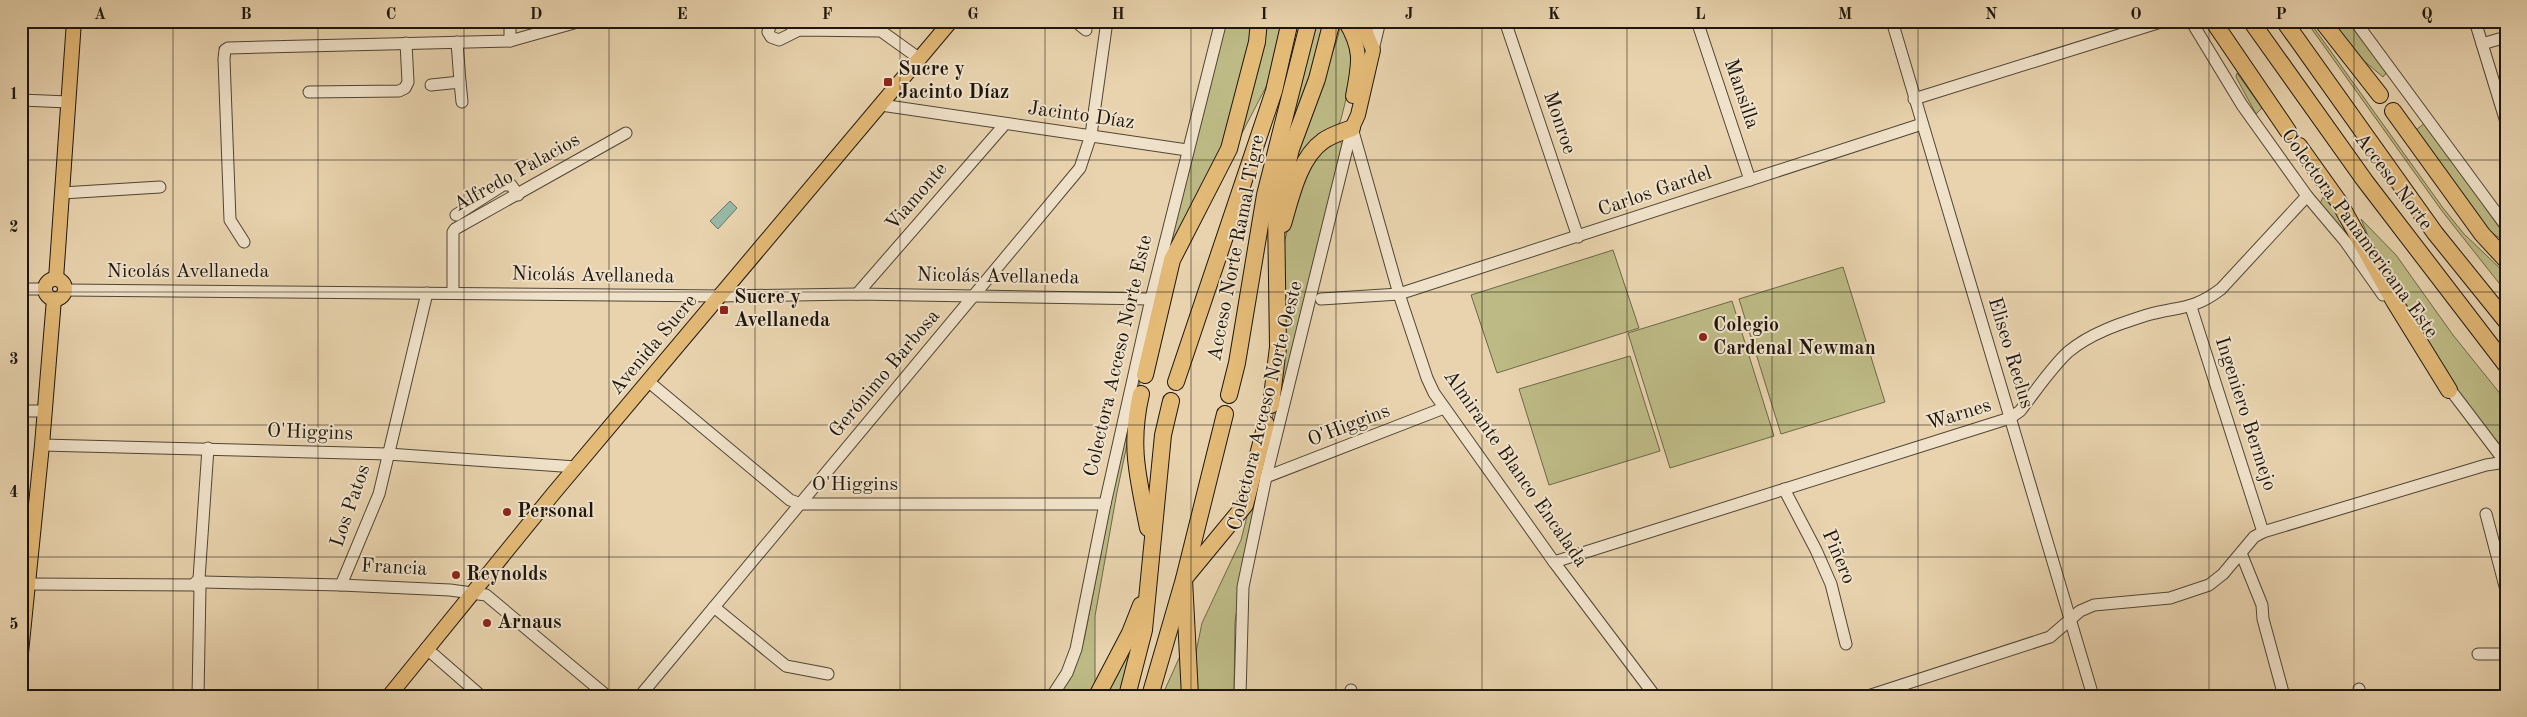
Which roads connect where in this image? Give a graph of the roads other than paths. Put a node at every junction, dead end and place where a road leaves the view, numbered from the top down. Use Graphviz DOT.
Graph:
graph roads {
  1 [pos="74,21"];
  2 [pos="510,21"];
  3 [pos="772,21"];
  4 [pos="784,21"];
  5 [pos="951,21"];
  6 [pos="1075,21"];
  7 [pos="1107,21"];
  8 [pos="1221,21"];
  9 [pos="1259,21"];
  10 [pos="1290,21"];
  11 [pos="1345,21"];
  12 [pos="1380,21"];
  13 [pos="1505,21"];
  14 [pos="1697,21"];
  15 [pos="1892,21"];
  16 [pos="2164,21"];
  17 [pos="2191,21"];
  18 [pos="2213,21"];
  19 [pos="2251,21"];
  20 [pos="2284,21"];
  21 [pos="2322,21"];
  22 [pos="2355,21"];
  23 [pos="2475,21"];
  24 [pos="1309,22"];
  25 [pos="1360,22"];
  26 [pos="574,23"];
  27 [pos="1330,28"];
  28 [pos="799,30"];
  29 [pos="1086,30"];
  30 [pos="2506,37"];
  31 [pos="510,41"];
  32 [pos="457,42"];
  33 [pos="406,43"];
  34 [pos="2482,44"];
  35 [pos="1373,50"];
  36 [pos="920,59"];
  37 [pos="460,82"];
  38 [pos="431,85"];
  39 [pos="309,92"];
  40 [pos="2380,95"];
  41 [pos="1914,99"];
  42 [pos="21,100"];
  43 [pos="68,102"];
  44 [pos="462,102"];
  45 [pos="881,105"];
  46 [pos="2392,111"];
  47 [pos="2506,122"];
  48 [pos="1005,124"];
  49 [pos="1922,124"];
  50 [pos="1352,128"];
  51 [pos="2288,131"];
  52 [pos="626,133"];
  53 [pos="1091,135"];
  54 [pos="2299,146"];
  55 [pos="1187,150"];
  56 [pos="1364,172"];
  57 [pos="1342,176"];
  58 [pos="1750,180"];
  59 [pos="160,187"];
  60 [pos="62,193"];
  61 [pos="518,195"];
  62 [pos="2307,196"];
  63 [pos="456,215"];
  64 [pos="2506,226"];
  65 [pos="2482,234"];
  66 [pos="1578,238"];
  67 [pos="244,242"];
  68 [pos="2506,246"];
  69 [pos="2506,260"];
  70 [pos="1276,261"];
  71 [pos="21,289"];
  72 [pos="55,289"];
  73 [pos="452,292"];
  74 [pos="426,293"];
  75 [pos="857,294"];
  76 [pos="1399,294"];
  77 [pos="721,296"];
  78 [pos="975,296"];
  79 [pos="1150,299"];
  80 [pos="1321,299"];
  81 [pos="2191,307"];
  82 [pos="2506,321"];
  83 [pos="2506,365"];
  84 [pos="1145,375"];
  85 [pos="649,382"];
  86 [pos="1176,382"];
  87 [pos="2449,390"];
  88 [pos="1141,394"];
  89 [pos="1229,395"];
  90 [pos="1171,401"];
  91 [pos="1271,405"];
  92 [pos="1444,408"];
  93 [pos="21,411"];
  94 [pos="45,411"];
  95 [pos="1225,414"];
  96 [pos="2010,418"];
  97 [pos="1266,424"];
  98 [pos="42,445"];
  99 [pos="208,448"];
  100 [pos="388,454"];
  101 [pos="2506,463"];
  102 [pos="576,468"];
  103 [pos="1266,478"];
  104 [pos="1784,489"];
  105 [pos="801,504"];
  106 [pos="1105,504"];
  107 [pos="2486,514"];
  108 [pos="2263,532"];
  109 [pos="1152,545"];
  110 [pos="2241,552"];
  111 [pos="1554,562"];
  112 [pos="1150,579"];
  113 [pos="1184,579"];
  114 [pos="199,583"];
  115 [pos="28,584"];
  116 [pos="341,584"];
  117 [pos="2506,590"];
  118 [pos="473,592"];
  119 [pos="24,599"];
  120 [pos="714,607"];
  121 [pos="2070,621"];
  122 [pos="1846,644"];
  123 [pos="426,648"];
  124 [pos="21,653"];
  125 [pos="2478,654"];
  126 [pos="2506,654"];
  127 [pos="828,674"];
  128 [pos="198,696"];
  129 [pos="389,696"];
  130 [pos="481,696"];
  131 [pos="607,696"];
  132 [pos="640,696"];
  133 [pos="1052,696"];
  134 [pos="1097,696"];
  135 [pos="1127,696"];
  136 [pos="1150,696"];
  137 [pos="1190,696"];
  138 [pos="1240,696"];
  139 [pos="1655,696"];
  140 [pos="1868,696"];
  141 [pos="2093,696"];
  142 [pos="2284,696"];
  1 -- 43 [label="main road"];
  2 -- 31 [label="street"];
  3 -- 28 [label="street"];
  4 -- 28 [label="street"];
  5 -- 36 [label="main road, Avenida Sucre"];
  6 -- 29 [label="street"];
  7 -- 53 [label="street, Gerónimo Barbosa"];
  8 -- 55 [label="street, Colectora Acceso Norte Este"];
  9 -- 84 [label="highway"];
  10 -- 86 [label="highway, Acceso Norte Ramal Tigre"];
  11 -- 50 [label="main road, Almirante Blanco Encalada"];
  12 -- 35 [label="street"];
  13 -- 66 [label="street, Monroe"];
  14 -- 58 [label="street, Mansilla"];
  15 -- 41 [label="street, Eliseo Reclus"];
  16 -- 41 [label="street"];
  17 -- 62 [label="street, Colectora Panamericana Este"];
  18 -- 51 [label="highway"];
  19 -- 83 [label="highway, Acceso Norte"];
  20 -- 82 [label="highway, Acceso Norte"];
  21 -- 40 [label="highway"];
  22 -- 64 [label="street"];
  23 -- 34 [label="street"];
  24 -- 89 [label="highway, Acceso Norte Ramal Tigre"];
  25 -- 35 [label="main road"];
  26 -- 31 [label="street"];
  27 -- 70 [label="highway"];
  28 -- 36 [label="street"];
  30 -- 34 [label="street"];
  31 -- 32 [label="street"];
  32 -- 33 [label="street"];
  32 -- 37 [label="street"];
  33 -- 39 [label="street"];
  33 -- 67 [label="street"];
  34 -- 47 [label="street"];
  35 -- 50 [label="main road"];
  36 -- 45 [label="main road, Avenida Sucre"];
  37 -- 38 [label="street"];
  37 -- 44 [label="street"];
  41 -- 49 [label="street, Eliseo Reclus"];
  42 -- 43 [label="street"];
  43 -- 60 [label="main road"];
  45 -- 48 [label="street, Jacinto Díaz"];
  45 -- 77 [label="main road, Avenida Sucre"];
  46 -- 65 [label="highway"];
  48 -- 53 [label="street, Jacinto Díaz"];
  48 -- 75 [label="street, Viamonte"];
  49 -- 58 [label="street, Carlos Gardel"];
  49 -- 96 [label="street, Eliseo Reclus"];
  50 -- 56 [label="street, Almirante Blanco Encalada"];
  50 -- 57 [label="street, Colectora Acceso Norte Oeste"];
  50 -- 70 [label="highway"];
  52 -- 61 [label="street, Alfredo Palacios"];
  53 -- 55 [label="street, Jacinto Díaz"];
  53 -- 78 [label="street, Gerónimo Barbosa"];
  54 -- 87 [label="highway"];
  55 -- 79 [label="street, Colectora Acceso Norte Este"];
  56 -- 57 [label="street"];
  56 -- 76 [label="street, Almirante Blanco Encalada"];
  57 -- 103 [label="street, Colectora Acceso Norte Oeste"];
  58 -- 66 [label="street, Carlos Gardel"];
  59 -- 60 [label="street"];
  60 -- 72 [label="main road"];
  61 -- 63 [label="street"];
  61 -- 73 [label="street, Alfredo Palacios"];
  62 -- 81 [label="street, Warnes"];
  62 -- 87 [label="street, Colectora Panamericana Este"];
  65 -- 68 [label="highway"];
  65 -- 69 [label="highway"];
  66 -- 76 [label="street, Carlos Gardel"];
  70 -- 91 [label="highway"];
  71 -- 72 [label="street, Nicolás Avellaneda"];
  72 -- 74 [label="street, Nicolás Avellaneda"];
  72 -- 94 [label="main road"];
  73 -- 74 [label="street, Nicolás Avellaneda"];
  73 -- 77 [label="street, Nicolás Avellaneda"];
  74 -- 100 [label="street, Los Patos"];
  75 -- 77 [label="street, Nicolás Avellaneda"];
  75 -- 78 [label="street, Nicolás Avellaneda"];
  76 -- 80 [label="street"];
  76 -- 92 [label="street, Almirante Blanco Encalada"];
  77 -- 85 [label="main road, Avenida Sucre"];
  78 -- 79 [label="street, Nicolás Avellaneda"];
  78 -- 105 [label="street, Gerónimo Barbosa"];
  79 -- 106 [label="street, Colectora Acceso Norte Este"];
  81 -- 96 [label="street, Warnes"];
  81 -- 108 [label="street, Ingeniero Bermejo"];
  85 -- 102 [label="main road, Avenida Sucre"];
  85 -- 105 [label="street, O'Higgins"];
  87 -- 101 [label="street, Colectora Panamericana Este"];
  88 -- 109 [label="highway"];
  90 -- 109 [label="highway"];
  92 -- 103 [label="street, O'Higgins"];
  92 -- 111 [label="street, Almirante Blanco Encalada"];
  93 -- 94 [label="street"];
  94 -- 98 [label="main road"];
  95 -- 113 [label="highway"];
  96 -- 104 [label="street, Warnes"];
  96 -- 121 [label="street, Eliseo Reclus"];
  97 -- 113 [label="highway"];
  98 -- 99 [label="street, O'Higgins"];
  98 -- 115 [label="main road"];
  99 -- 100 [label="street, O'Higgins"];
  99 -- 114 [label="street"];
  100 -- 102 [label="street, O'Higgins"];
  100 -- 116 [label="street, Los Patos"];
  101 -- 108 [label="street"];
  102 -- 118 [label="main road, Avenida Sucre"];
  103 -- 138 [label="street, Colectora Acceso Norte Oeste"];
  104 -- 111 [label="street, Warnes"];
  104 -- 122 [label="street, Piñero"];
  105 -- 106 [label="street, O'Higgins"];
  105 -- 120 [label="street, Gerónimo Barbosa"];
  106 -- 133 [label="street, Colectora Acceso Norte Este"];
  107 -- 117 [label="street"];
  108 -- 110 [label="street"];
  109 -- 112 [label="highway"];
  110 -- 121 [label="street"];
  110 -- 142 [label="street"];
  111 -- 139 [label="street, Almirante Blanco Encalada"];
  112 -- 134 [label="highway"];
  112 -- 135 [label="highway"];
  113 -- 136 [label="highway"];
  113 -- 137 [label="highway"];
  114 -- 115 [label="street, Francia"];
  114 -- 116 [label="street, Francia"];
  114 -- 128 [label="street"];
  115 -- 119 [label="main road"];
  116 -- 118 [label="street, Francia"];
  118 -- 123 [label="main road, Avenida Sucre"];
  118 -- 131 [label="street, Francia"];
  119 -- 124 [label="main road"];
  120 -- 127 [label="street"];
  120 -- 132 [label="street, Gerónimo Barbosa"];
  121 -- 140 [label="street"];
  121 -- 141 [label="street, Eliseo Reclus"];
  123 -- 129 [label="main road, Avenida Sucre"];
  123 -- 130 [label="street"];
  125 -- 126 [label="street"];
}
